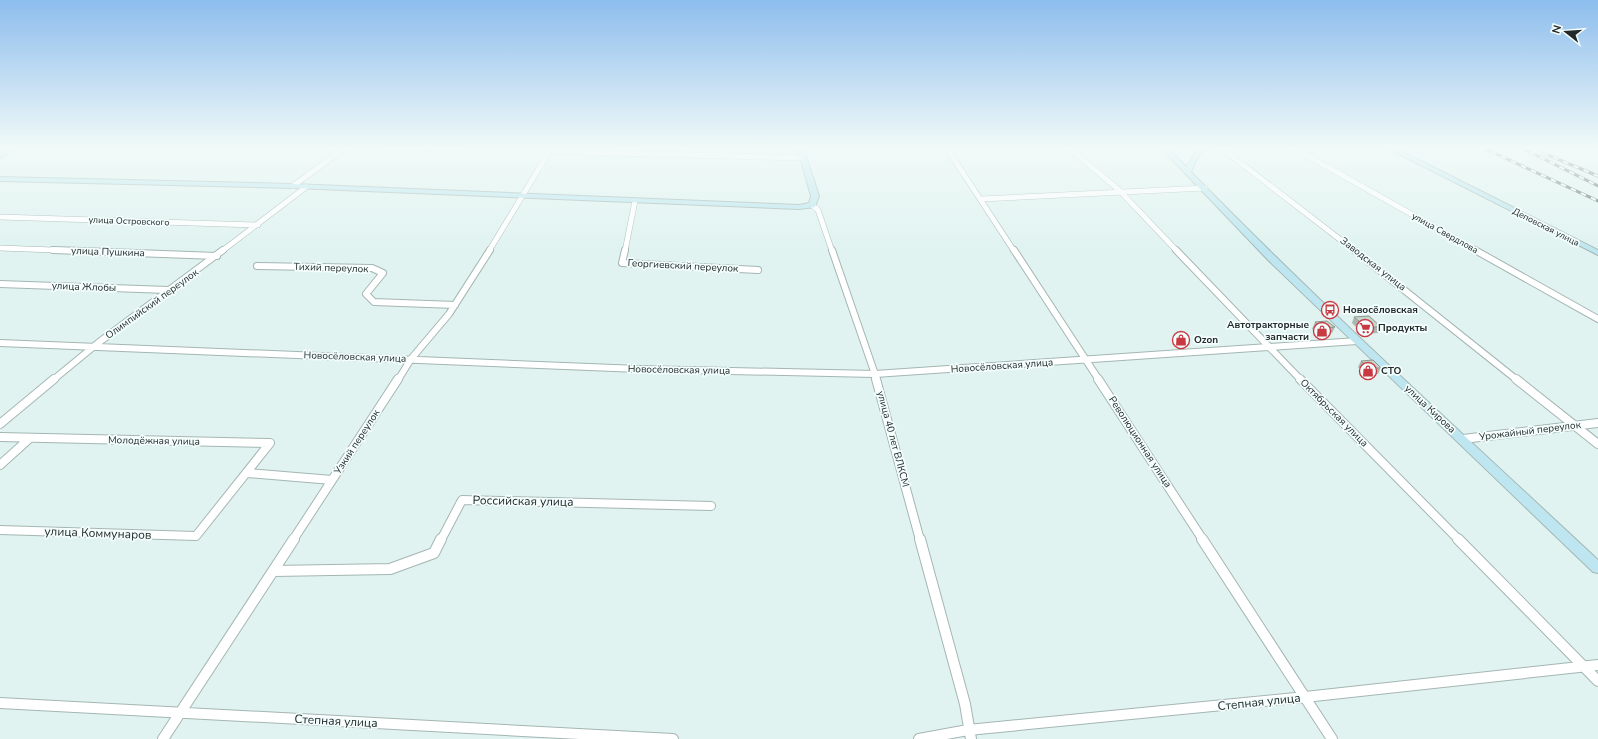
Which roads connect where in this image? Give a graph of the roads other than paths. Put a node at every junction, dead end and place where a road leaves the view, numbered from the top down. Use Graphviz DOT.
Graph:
graph roads {
  1 [pos="104,181"];
  2 [pos="299,181"];
  3 [pos="532,181"];
  4 [pos="810,181"];
  5 [pos="969,181"];
  6 [pos="1109,181"];
  7 [pos="1198,181"];
  8 [pos="1265,181"];
  9 [pos="1353,181"];
  10 [pos="1456,181"];
  11 [pos="293,186"];
  12 [pos="306,187"];
  13 [pos="1205,188"];
  14 [pos="1122,192"];
  15 [pos="523,197"];
  16 [pos="980,199"];
  17 [pos="635,201"];
  18 [pos="812,205"];
  19 [pos="0,217"];
  20 [pos="258,225"];
  21 [pos="0,248"];
  22 [pos="1598,253"];
  23 [pos="217,256"];
  24 [pos="256,266"];
  25 [pos="758,270"];
  26 [pos="0,284"];
  27 [pos="168,290"];
  28 [pos="455,304"];
  29 [pos="1598,319"];
  30 [pos="1357,341"];
  31 [pos="0,343"];
  32 [pos="94,346"];
  33 [pos="1270,348"];
  34 [pos="411,359"];
  35 [pos="1087,361"];
  36 [pos="875,374"];
  37 [pos="1598,423"];
  38 [pos="0,424"];
  39 [pos="1576,426"];
  40 [pos="0,437"];
  41 [pos="30,438"];
  42 [pos="1463,439"];
  43 [pos="1598,444"];
  44 [pos="0,465"];
  45 [pos="248,473"];
  46 [pos="332,480"];
  47 [pos="711,506"];
  48 [pos="0,530"];
  49 [pos="196,536"];
  50 [pos="1598,568"];
  51 [pos="274,571"];
  52 [pos="1598,665"];
  53 [pos="1583,666"];
  54 [pos="1598,681"];
  55 [pos="1305,697"];
  56 [pos="0,703"];
  57 [pos="182,712"];
  58 [pos="970,734"];
  59 [pos="163,739"];
  60 [pos="673,739"];
  61 [pos="919,739"];
  62 [pos="1332,739"];
  1 -- 11 [label="street"];
  2 -- 11 [label="street"];
  3 -- 15 [label="street, Узкий переулок"];
  4 -- 18 [label="street, улица 40 лет ВЛКСМ"];
  5 -- 16 [label="street, Революционная улица"];
  6 -- 14 [label="street, Октябрьская улица"];
  7 -- 13 [label="street, улица Кирова"];
  8 -- 39 [label="street, Заводская улица"];
  9 -- 29 [label="street, улица Свердлова"];
  10 -- 22 [label="street, Деповская улица"];
  11 -- 12 [label="street"];
  12 -- 15 [label="street"];
  12 -- 20 [label="street, Олимпийский переулок"];
  13 -- 14 [label="street"];
  13 -- 30 [label="street, улица Кирова"];
  14 -- 16 [label="street"];
  14 -- 33 [label="street, Октябрьская улица"];
  15 -- 17 [label="street"];
  15 -- 28 [label="street, Узкий переулок"];
  16 -- 35 [label="street, Революционная улица"];
  17 -- 18 [label="street"];
  17 -- 25 [label="street, Георгиевский переулок"];
  18 -- 36 [label="street, улица 40 лет ВЛКСМ"];
  19 -- 20 [label="street, улица Островского"];
  20 -- 23 [label="street, Олимпийский переулок"];
  21 -- 23 [label="street, улица Пушкина"];
  23 -- 27 [label="street, Олимпийский переулок"];
  24 -- 28 [label="street, Тихий переулок"];
  26 -- 27 [label="street, улица Жлобы"];
  27 -- 32 [label="street, Олимпийский переулок"];
  28 -- 34 [label="street, Узкий переулок"];
  30 -- 33 [label="street, Новосёловская улица"];
  30 -- 42 [label="street, улица Кирова"];
  31 -- 32 [label="street, Новосёловская улица"];
  32 -- 34 [label="street, Новосёловская улица"];
  32 -- 38 [label="street, Олимпийский переулок"];
  33 -- 35 [label="street, Новосёловская улица"];
  33 -- 53 [label="street, Октябрьская улица"];
  34 -- 36 [label="street, Новосёловская улица"];
  34 -- 46 [label="street, Узкий переулок"];
  35 -- 36 [label="street, Новосёловская улица"];
  35 -- 55 [label="street, Революционная улица"];
  36 -- 58 [label="street, улица 40 лет ВЛКСМ"];
  37 -- 39 [label="street, Урожайный переулок"];
  39 -- 42 [label="street, Урожайный переулок"];
  39 -- 43 [label="street, Заводская улица"];
  40 -- 41 [label="street, Молодёжная улица"];
  41 -- 44 [label="street"];
  41 -- 45 [label="street, Молодёжная улица"];
  42 -- 50 [label="street, улица Кирова"];
  45 -- 46 [label="street"];
  45 -- 49 [label="street, Молодёжная улица"];
  46 -- 51 [label="street, Узкий переулок"];
  47 -- 51 [label="street, Российская улица"];
  48 -- 49 [label="street, улица Коммунаров"];
  51 -- 57 [label="street, Узкий переулок"];
  52 -- 53 [label="street, Степная улица"];
  53 -- 54 [label="street, Октябрьская улица"];
  53 -- 55 [label="street, Степная улица"];
  55 -- 58 [label="street, Степная улица"];
  55 -- 62 [label="street, Революционная улица"];
  56 -- 57 [label="street, Степная улица"];
  57 -- 59 [label="street, Узкий переулок"];
  57 -- 60 [label="street, Степная улица"];
  58 -- 61 [label="street, Степная улица"];
}
